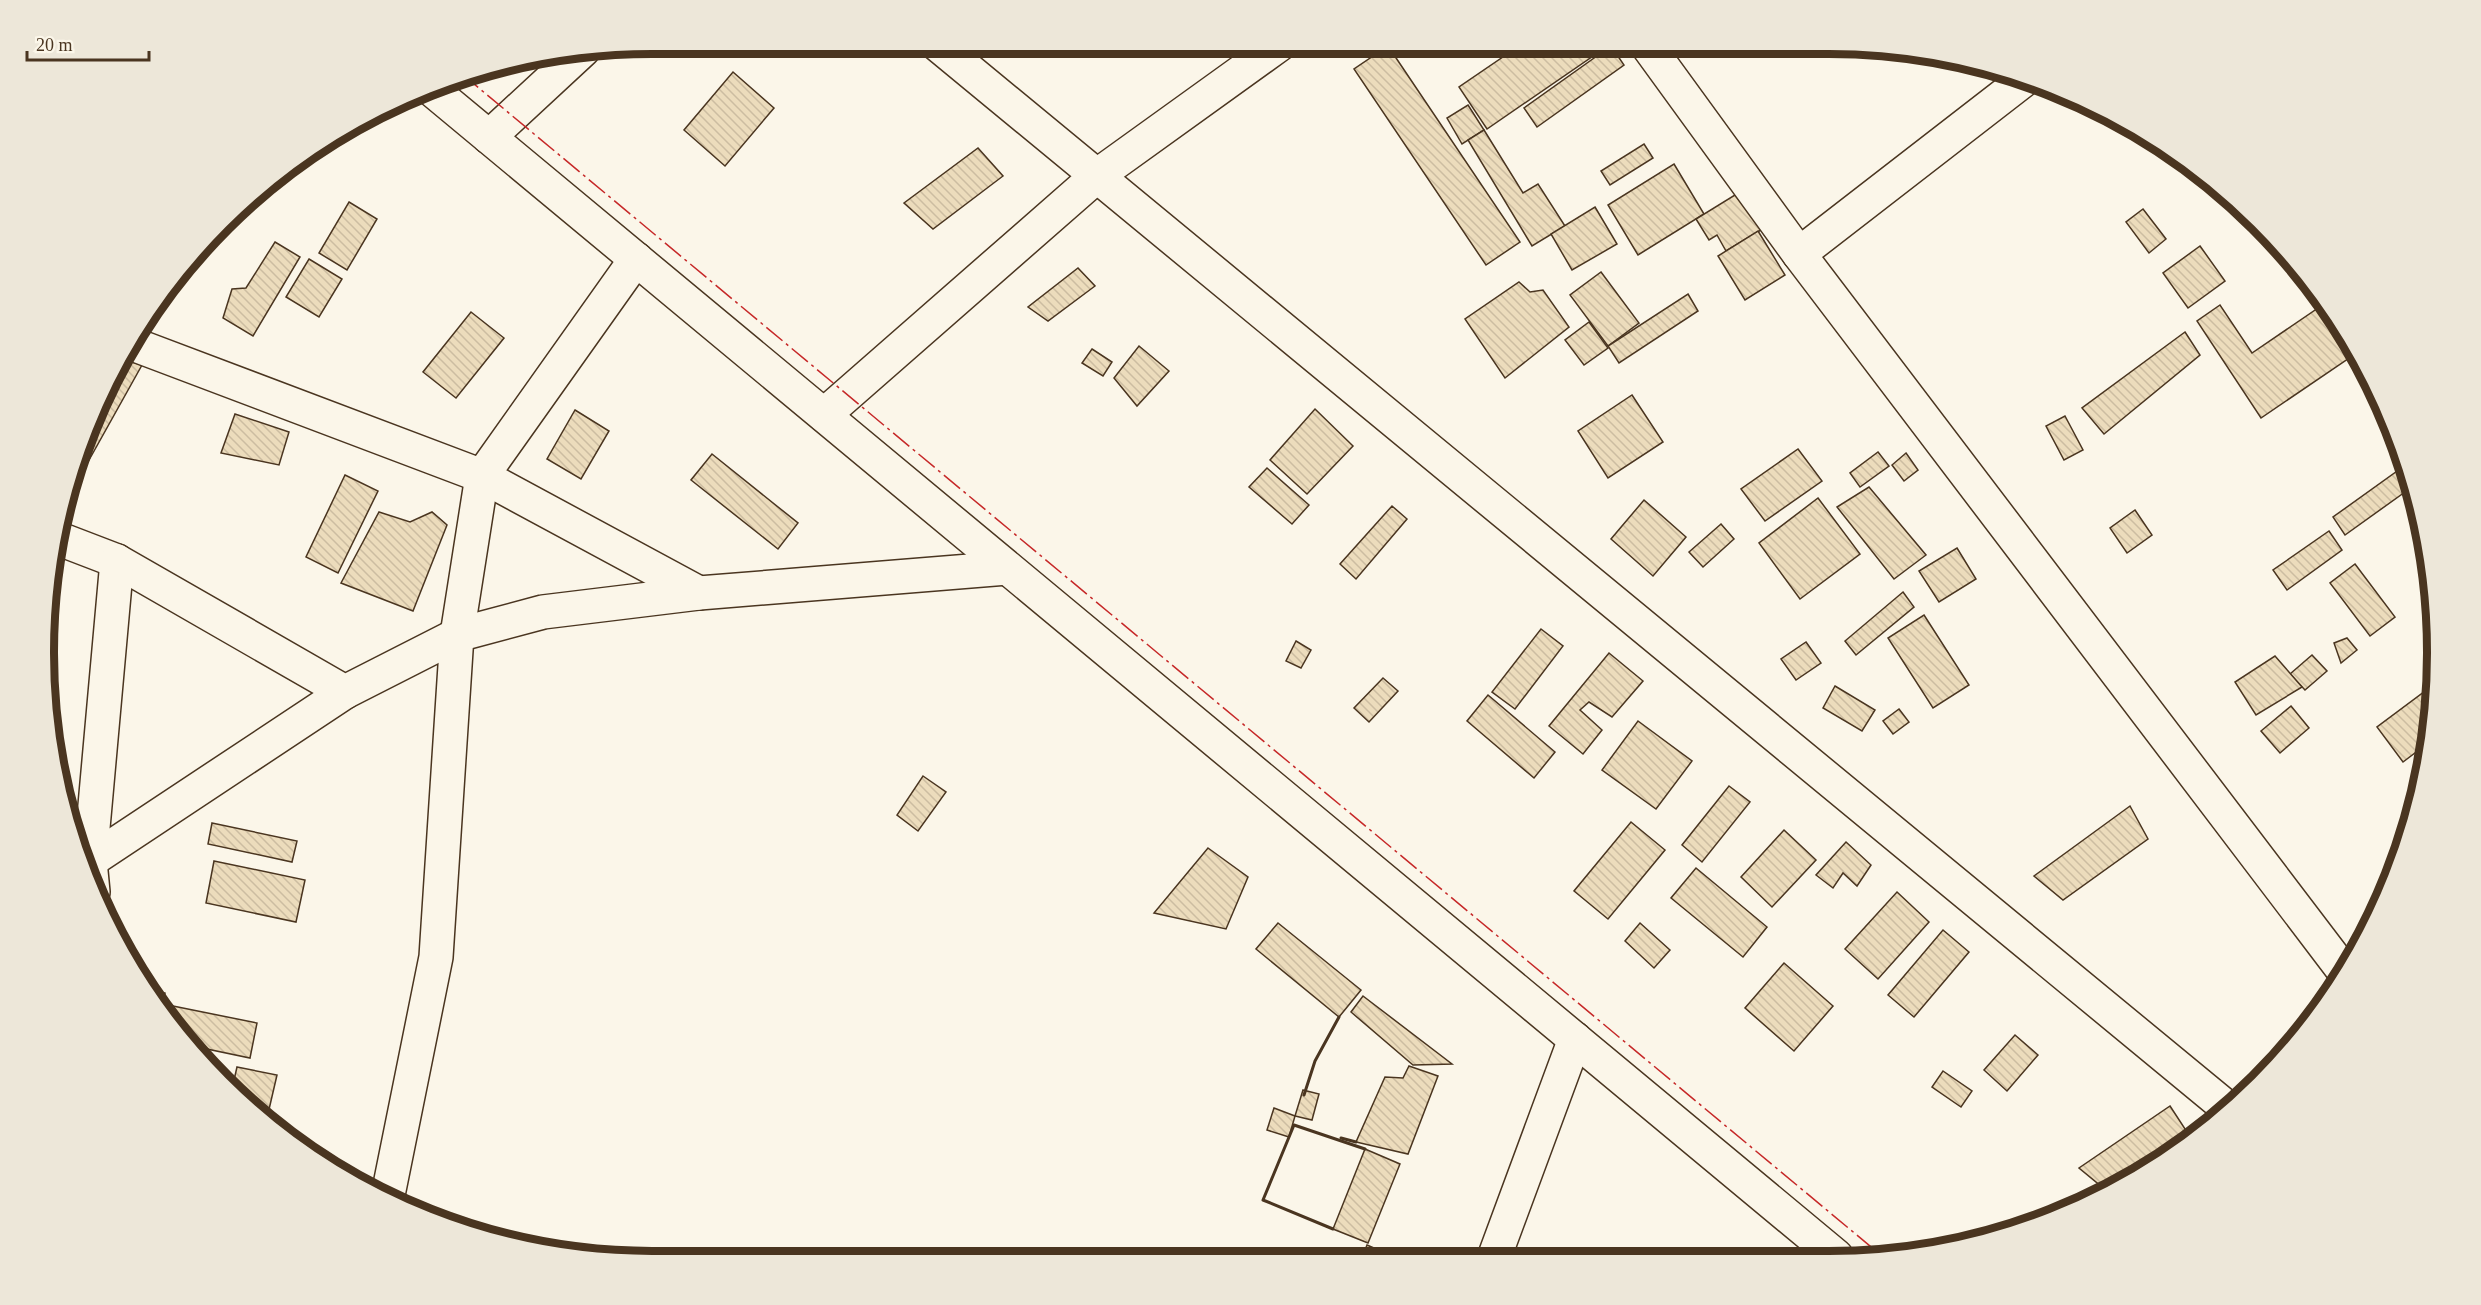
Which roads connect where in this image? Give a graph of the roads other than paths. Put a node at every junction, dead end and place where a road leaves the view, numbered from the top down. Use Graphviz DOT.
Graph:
graph roads {
  1 [pos="949,54"];
  2 [pos="1266,54"];
  3 [pos="1654,54"];
  4 [pos="573,59"];
  5 [pos="2017,85"];
  6 [pos="438,94"];
  7 [pos="489,137"];
  8 [pos="1098,175"];
  9 [pos="1799,254"];
  10 [pos="636,259"];
  11 [pos="138,347"];
  12 [pos="824,415"];
  13 [pos="482,476"];
  14 [pos="65,541"];
  15 [pos="117,561"];
  16 [pos="1007,568"];
  17 [pos="699,593"];
  18 [pos="458,635"];
  19 [pos="345,692"];
  20 [pos="90,857"];
  21 [pos="95,869"];
  22 [pos="2339,964"];
  23 [pos="1575,1040"];
  24 [pos="2221,1103"];
  25 [pos="389,1190"];
  26 [pos="1496,1251"];
  27 [pos="1830,1251"];
  1 -- 8 [label="street"];
  2 -- 8 [label="street"];
  3 -- 9 [label="street"];
  4 -- 7 [label="street"];
  5 -- 9 [label="street"];
  6 -- 7 [label="street"];
  7 -- 10 [label="street"];
  8 -- 12 [label="street"];
  8 -- 24 [label="street"];
  9 -- 22 [label="street"];
  10 -- 12 [label="street"];
  10 -- 13 [label="street"];
  11 -- 13 [label="street"];
  12 -- 16 [label="street"];
  13 -- 17 [label="street"];
  13 -- 18 [label="street"];
  14 -- 15 [label="street"];
  15 -- 19 [label="street"];
  15 -- 20 [label="street"];
  16 -- 17 [label="street"];
  16 -- 23 [label="street"];
  17 -- 18 [label="street"];
  18 -- 19 [label="street"];
  18 -- 25 [label="street"];
  19 -- 21 [label="street"];
  23 -- 26 [label="street"];
  23 -- 27 [label="street"];
}
